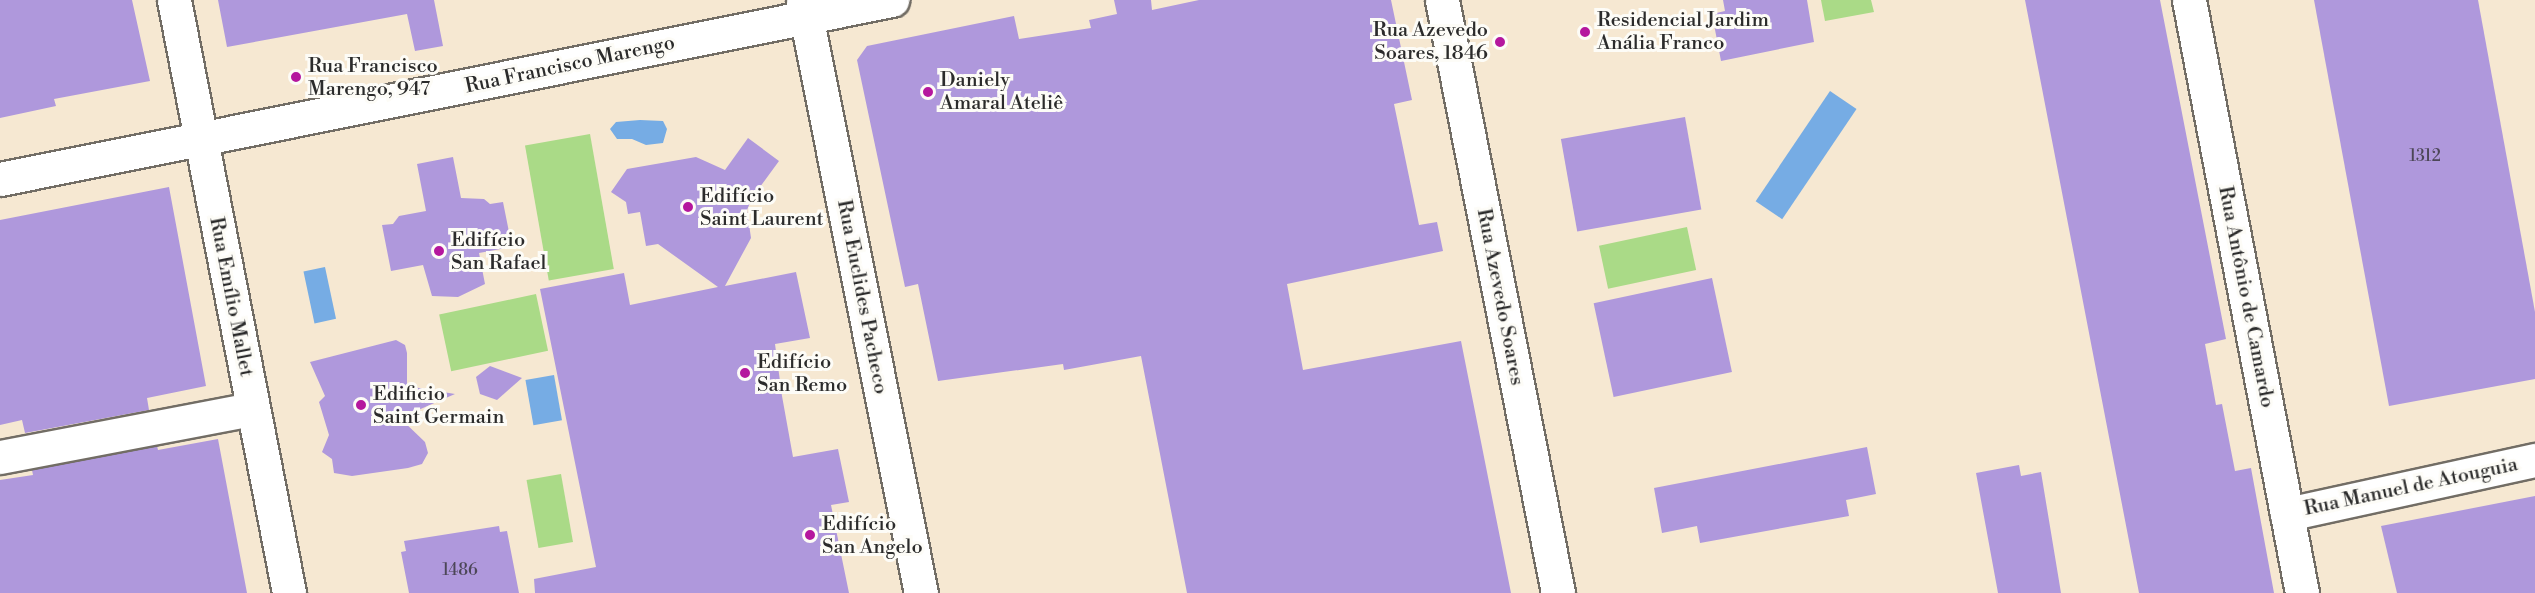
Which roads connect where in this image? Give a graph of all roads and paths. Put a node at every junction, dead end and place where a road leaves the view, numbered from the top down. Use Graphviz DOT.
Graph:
graph roads {
  1 [pos="174,0"];
  2 [pos="892,0"];
  3 [pos="1442,0"];
  4 [pos="2189,0"];
  5 [pos="805,8"];
  6 [pos="200,141"];
  7 [pos="0,179"];
  8 [pos="252,409"];
  9 [pos="0,457"];
  10 [pos="2535,460"];
  11 [pos="2287,514"];
  12 [pos="289,593"];
  13 [pos="921,593"];
  14 [pos="1558,593"];
  15 [pos="2302,593"];
  1 -- 6 [label="street, Rua Emílio Mallet"];
  2 -- 5 [label="street, Rua Francisco Marengo"];
  3 -- 14 [label="street, Rua Azevedo Soares"];
  4 -- 11 [label="street, Rua Antônio de Camardo"];
  5 -- 6 [label="street, Rua Francisco Marengo"];
  5 -- 13 [label="street, Rua Euclides Pacheco"];
  6 -- 7 [label="street, Rua Francisco Marengo"];
  6 -- 8 [label="street, Rua Emílio Mallet"];
  8 -- 9 [label="street"];
  8 -- 12 [label="street, Rua Emílio Mallet"];
  10 -- 11 [label="street, Rua Manuel de Atouguia"];
  11 -- 15 [label="street, Rua Antônio de Camardo"];
}
